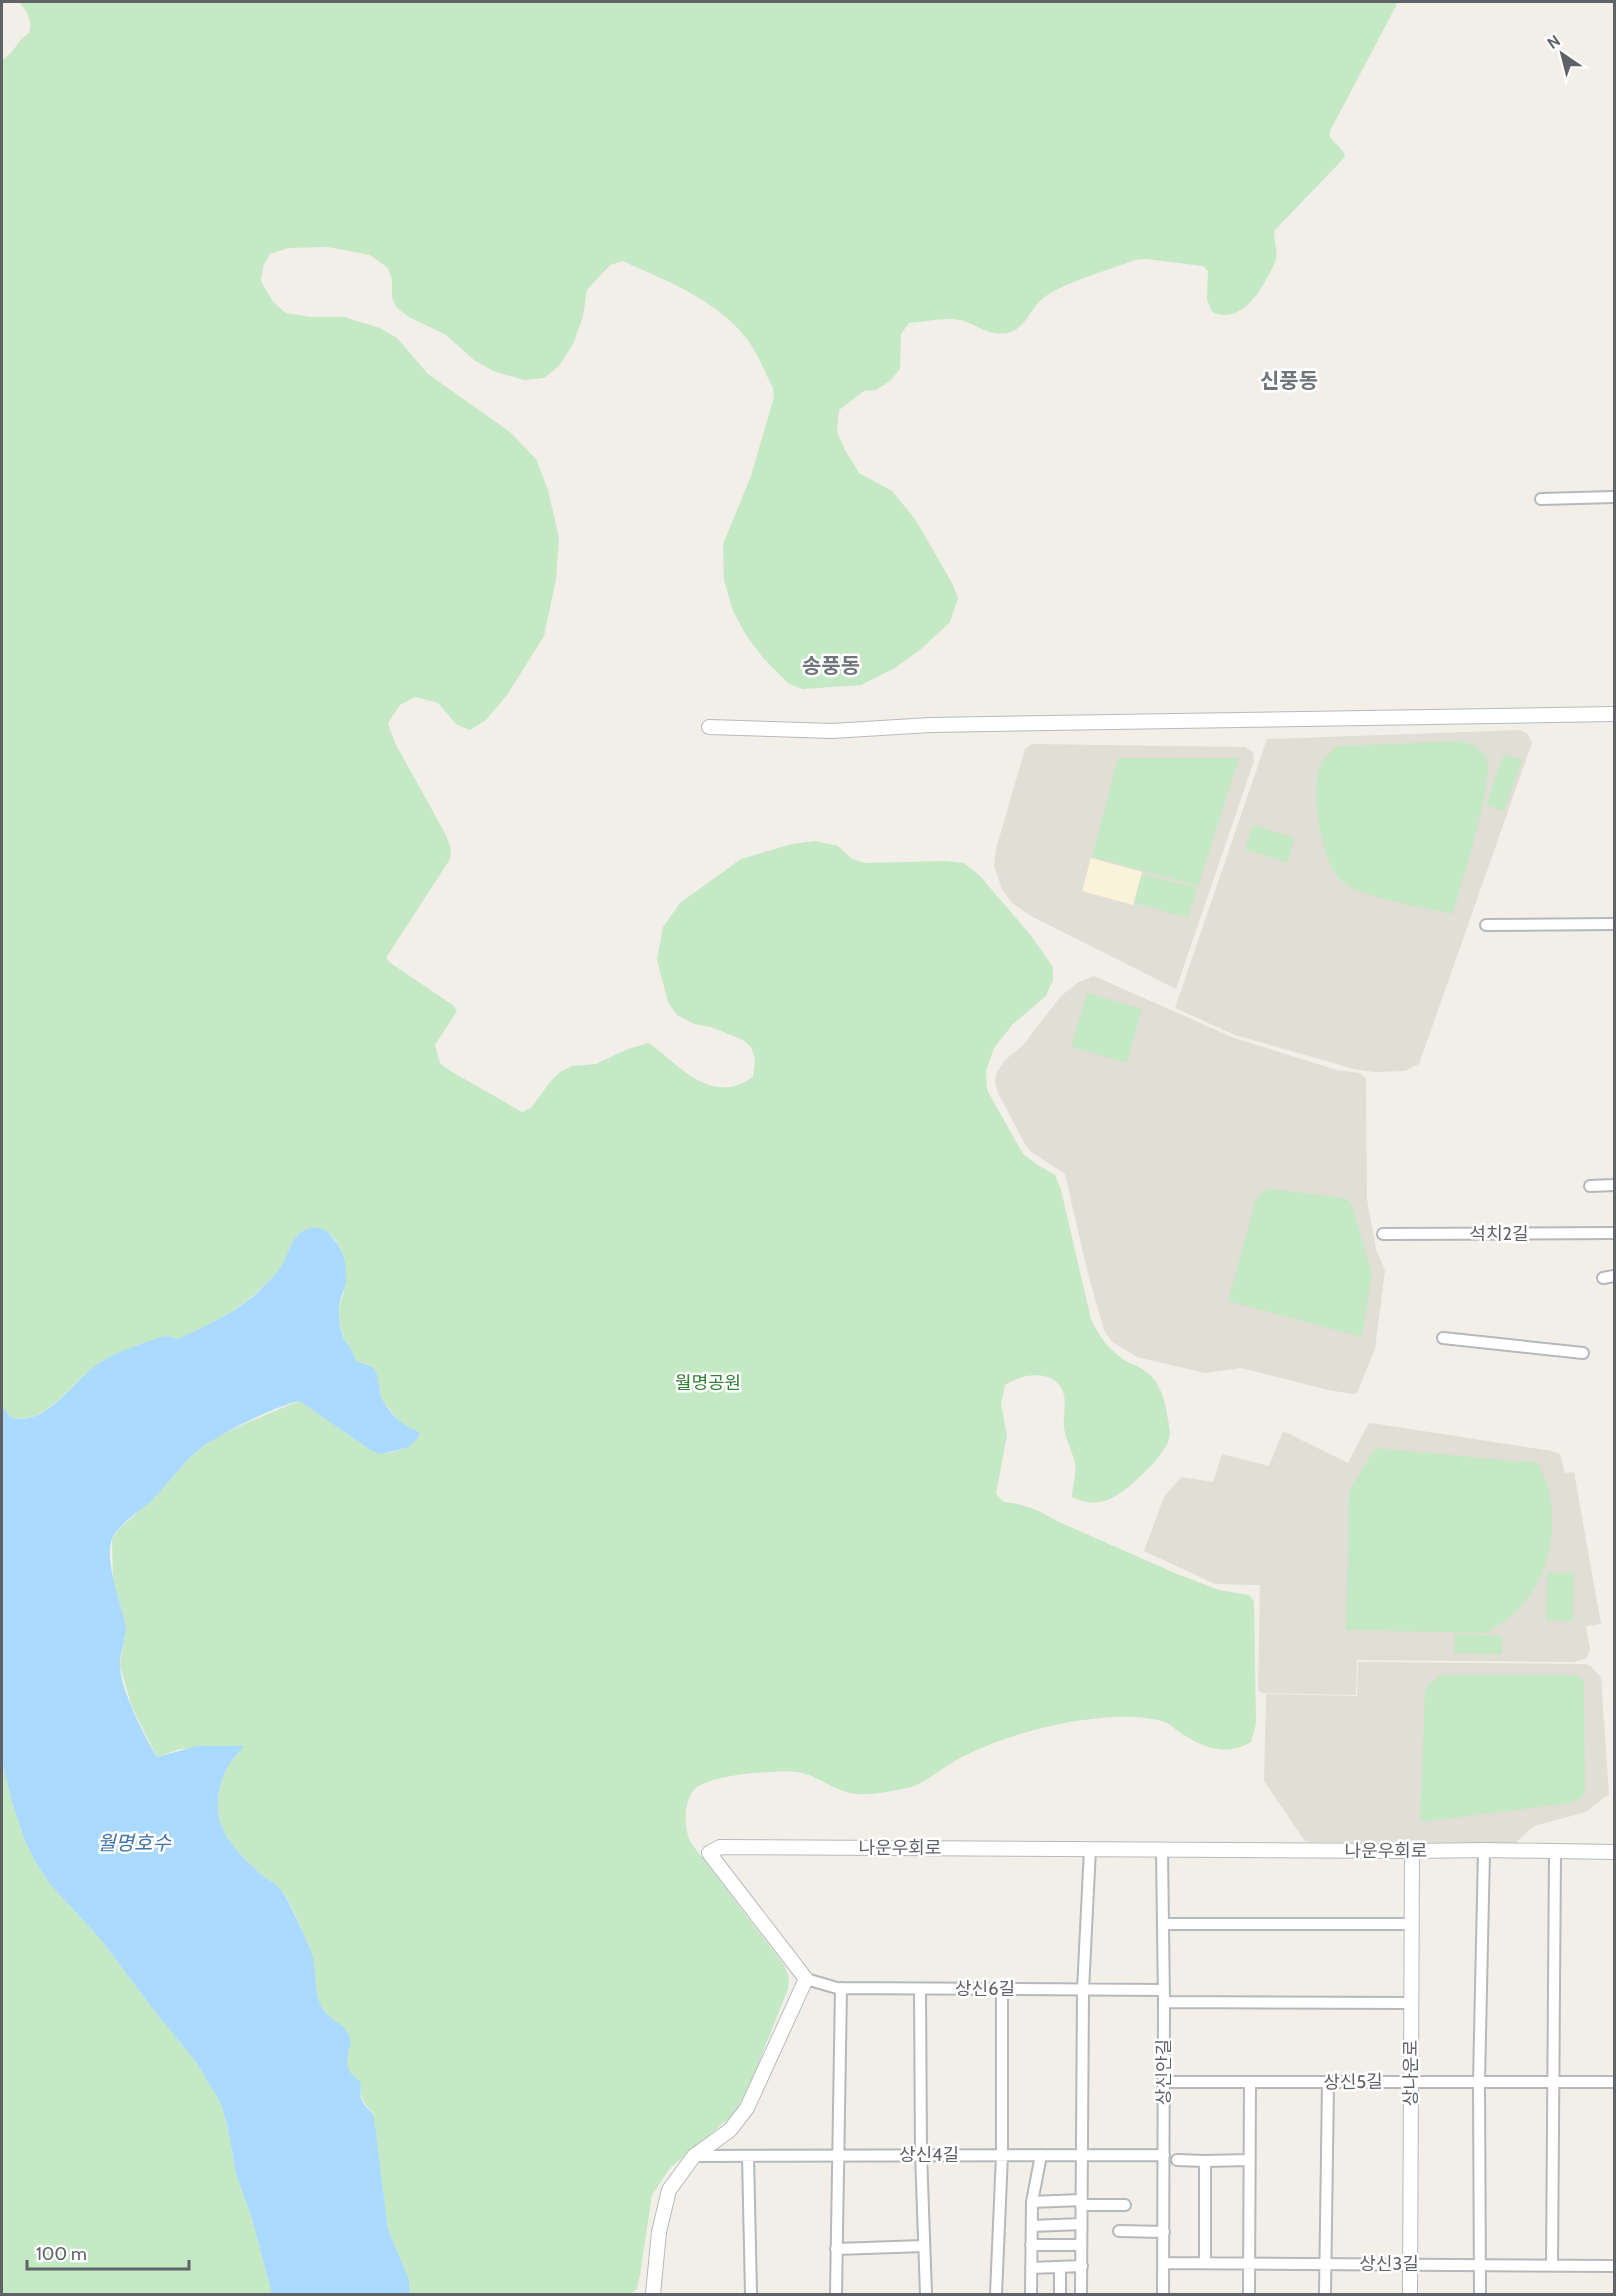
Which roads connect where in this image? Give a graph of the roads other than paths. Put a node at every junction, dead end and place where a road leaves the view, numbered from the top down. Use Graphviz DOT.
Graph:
graph roads {
  1 [pos="1614,497"];
  2 [pos="1541,499"];
  3 [pos="1614,714"];
  4 [pos="709,727"];
  5 [pos="1614,924"];
  6 [pos="1486,925"];
  7 [pos="1614,1185"];
  8 [pos="1590,1186"];
  9 [pos="1614,1233"];
  10 [pos="1383,1234"];
  11 [pos="1614,1276"];
  12 [pos="1603,1278"];
  13 [pos="1443,1338"];
  14 [pos="1583,1353"];
  15 [pos="1090,1849"];
  16 [pos="1162,1850"];
  17 [pos="1484,1850"];
  18 [pos="1412,1851"];
  19 [pos="1555,1851"];
  20 [pos="1614,1852"];
  21 [pos="1164,1924"];
  22 [pos="1412,1924"];
  23 [pos="806,1978"];
  24 [pos="841,1988"];
  25 [pos="920,1989"];
  26 [pos="1002,1989"];
  27 [pos="1083,1990"];
  28 [pos="1164,1990"];
  29 [pos="1164,2002"];
  30 [pos="1411,2003"];
  31 [pos="1411,2081"];
  32 [pos="1164,2082"];
  33 [pos="1479,2082"];
  34 [pos="1554,2082"];
  35 [pos="1614,2082"];
  36 [pos="1250,2083"];
  37 [pos="1328,2083"];
  38 [pos="921,2154"];
  39 [pos="1002,2155"];
  40 [pos="1041,2155"];
  41 [pos="1081,2155"];
  42 [pos="1164,2155"];
  43 [pos="694,2156"];
  44 [pos="747,2156"];
  45 [pos="838,2156"];
  46 [pos="1177,2160"];
  47 [pos="1249,2160"];
  48 [pos="1205,2161"];
  49 [pos="1032,2202"];
  50 [pos="1081,2202"];
  51 [pos="1125,2205"];
  52 [pos="1081,2224"];
  53 [pos="1032,2226"];
  54 [pos="1119,2230"];
  55 [pos="1164,2232"];
  56 [pos="1031,2245"];
  57 [pos="1081,2245"];
  58 [pos="924,2246"];
  59 [pos="836,2249"];
  60 [pos="1163,2263"];
  61 [pos="1205,2263"];
  62 [pos="1248,2264"];
  63 [pos="1324,2264"];
  64 [pos="1410,2265"];
  65 [pos="1480,2265"];
  66 [pos="1082,2266"];
  67 [pos="1552,2266"];
  68 [pos="1614,2266"];
  69 [pos="1060,2267"];
  70 [pos="1031,2268"];
  71 [pos="653,2295"];
  72 [pos="751,2295"];
  73 [pos="836,2295"];
  74 [pos="926,2295"];
  75 [pos="996,2295"];
  76 [pos="1031,2295"];
  77 [pos="1060,2295"];
  78 [pos="1081,2295"];
  79 [pos="1163,2295"];
  80 [pos="1249,2295"];
  81 [pos="1325,2295"];
  82 [pos="1410,2295"];
  83 [pos="1480,2295"];
  1 -- 2 [label="street"];
  3 -- 4 [label="street"];
  5 -- 6 [label="street"];
  7 -- 8 [label="street"];
  9 -- 10 [label="street, 석치2길"];
  11 -- 12 [label="street"];
  13 -- 14 [label="street"];
  15 -- 16 [label="street, 나운우회로"];
  15 -- 23 [label="street, 나운우회로"];
  15 -- 27 [label="street"];
  16 -- 18 [label="street, 나운우회로"];
  16 -- 21 [label="street, 상신안길"];
  17 -- 18 [label="street, 나운우회로"];
  17 -- 19 [label="street, 나운우회로"];
  17 -- 33 [label="street"];
  18 -- 22 [label="street, 상나운로"];
  19 -- 20 [label="street, 나운우회로"];
  19 -- 34 [label="street"];
  21 -- 22 [label="street"];
  21 -- 28 [label="street, 상신안길"];
  22 -- 30 [label="street, 상나운로"];
  23 -- 24 [label="street, 상신6길"];
  23 -- 43 [label="street"];
  24 -- 25 [label="street, 상신6길"];
  24 -- 45 [label="street"];
  25 -- 26 [label="street, 상신6길"];
  25 -- 38 [label="street"];
  26 -- 27 [label="street, 상신6길"];
  26 -- 39 [label="street"];
  27 -- 28 [label="street, 상신6길"];
  27 -- 41 [label="street"];
  28 -- 29 [label="street, 상신안길"];
  29 -- 30 [label="street"];
  29 -- 32 [label="street, 상신안길"];
  30 -- 31 [label="street, 상나운로"];
  31 -- 33 [label="street, 상신5길"];
  31 -- 37 [label="street, 상신5길"];
  31 -- 64 [label="street, 상나운로"];
  32 -- 36 [label="street, 상신5길"];
  32 -- 42 [label="street, 상신안길"];
  33 -- 34 [label="street, 상신5길"];
  33 -- 65 [label="street"];
  34 -- 35 [label="street, 상신5길"];
  34 -- 67 [label="street"];
  36 -- 37 [label="street, 상신5길"];
  36 -- 47 [label="street"];
  37 -- 63 [label="street"];
  38 -- 39 [label="street, 상신4길"];
  38 -- 45 [label="street, 상신4길"];
  38 -- 58 [label="street"];
  39 -- 40 [label="street, 상신4길"];
  39 -- 75 [label="street"];
  40 -- 41 [label="street, 상신4길"];
  40 -- 49 [label="street"];
  41 -- 42 [label="street, 상신4길"];
  41 -- 50 [label="street"];
  42 -- 55 [label="street, 상신안길"];
  43 -- 44 [label="street, 상신4길"];
  43 -- 71 [label="street"];
  44 -- 45 [label="street, 상신4길"];
  44 -- 72 [label="street"];
  45 -- 59 [label="street"];
  46 -- 48 [label="street"];
  47 -- 48 [label="street"];
  47 -- 62 [label="street"];
  48 -- 61 [label="street"];
  49 -- 50 [label="street"];
  49 -- 53 [label="street"];
  50 -- 51 [label="street"];
  50 -- 52 [label="street"];
  52 -- 53 [label="street"];
  52 -- 57 [label="street"];
  53 -- 56 [label="street"];
  54 -- 55 [label="street"];
  55 -- 60 [label="street, 상신안길"];
  56 -- 57 [label="street"];
  56 -- 70 [label="street"];
  57 -- 66 [label="street"];
  58 -- 59 [label="street"];
  58 -- 74 [label="street"];
  59 -- 73 [label="street"];
  60 -- 61 [label="street, 상신3길"];
  60 -- 79 [label="street, 상신안길"];
  61 -- 62 [label="street, 상신3길"];
  62 -- 63 [label="street, 상신3길"];
  62 -- 80 [label="street"];
  63 -- 64 [label="street, 상신3길"];
  63 -- 81 [label="street"];
  64 -- 65 [label="street, 상신3길"];
  64 -- 82 [label="street, 상나운로"];
  65 -- 67 [label="street, 상신3길"];
  65 -- 83 [label="street"];
  66 -- 69 [label="street"];
  66 -- 78 [label="street"];
  67 -- 68 [label="street, 상신3길"];
  69 -- 70 [label="street"];
  69 -- 77 [label="street"];
  70 -- 76 [label="street"];
}
